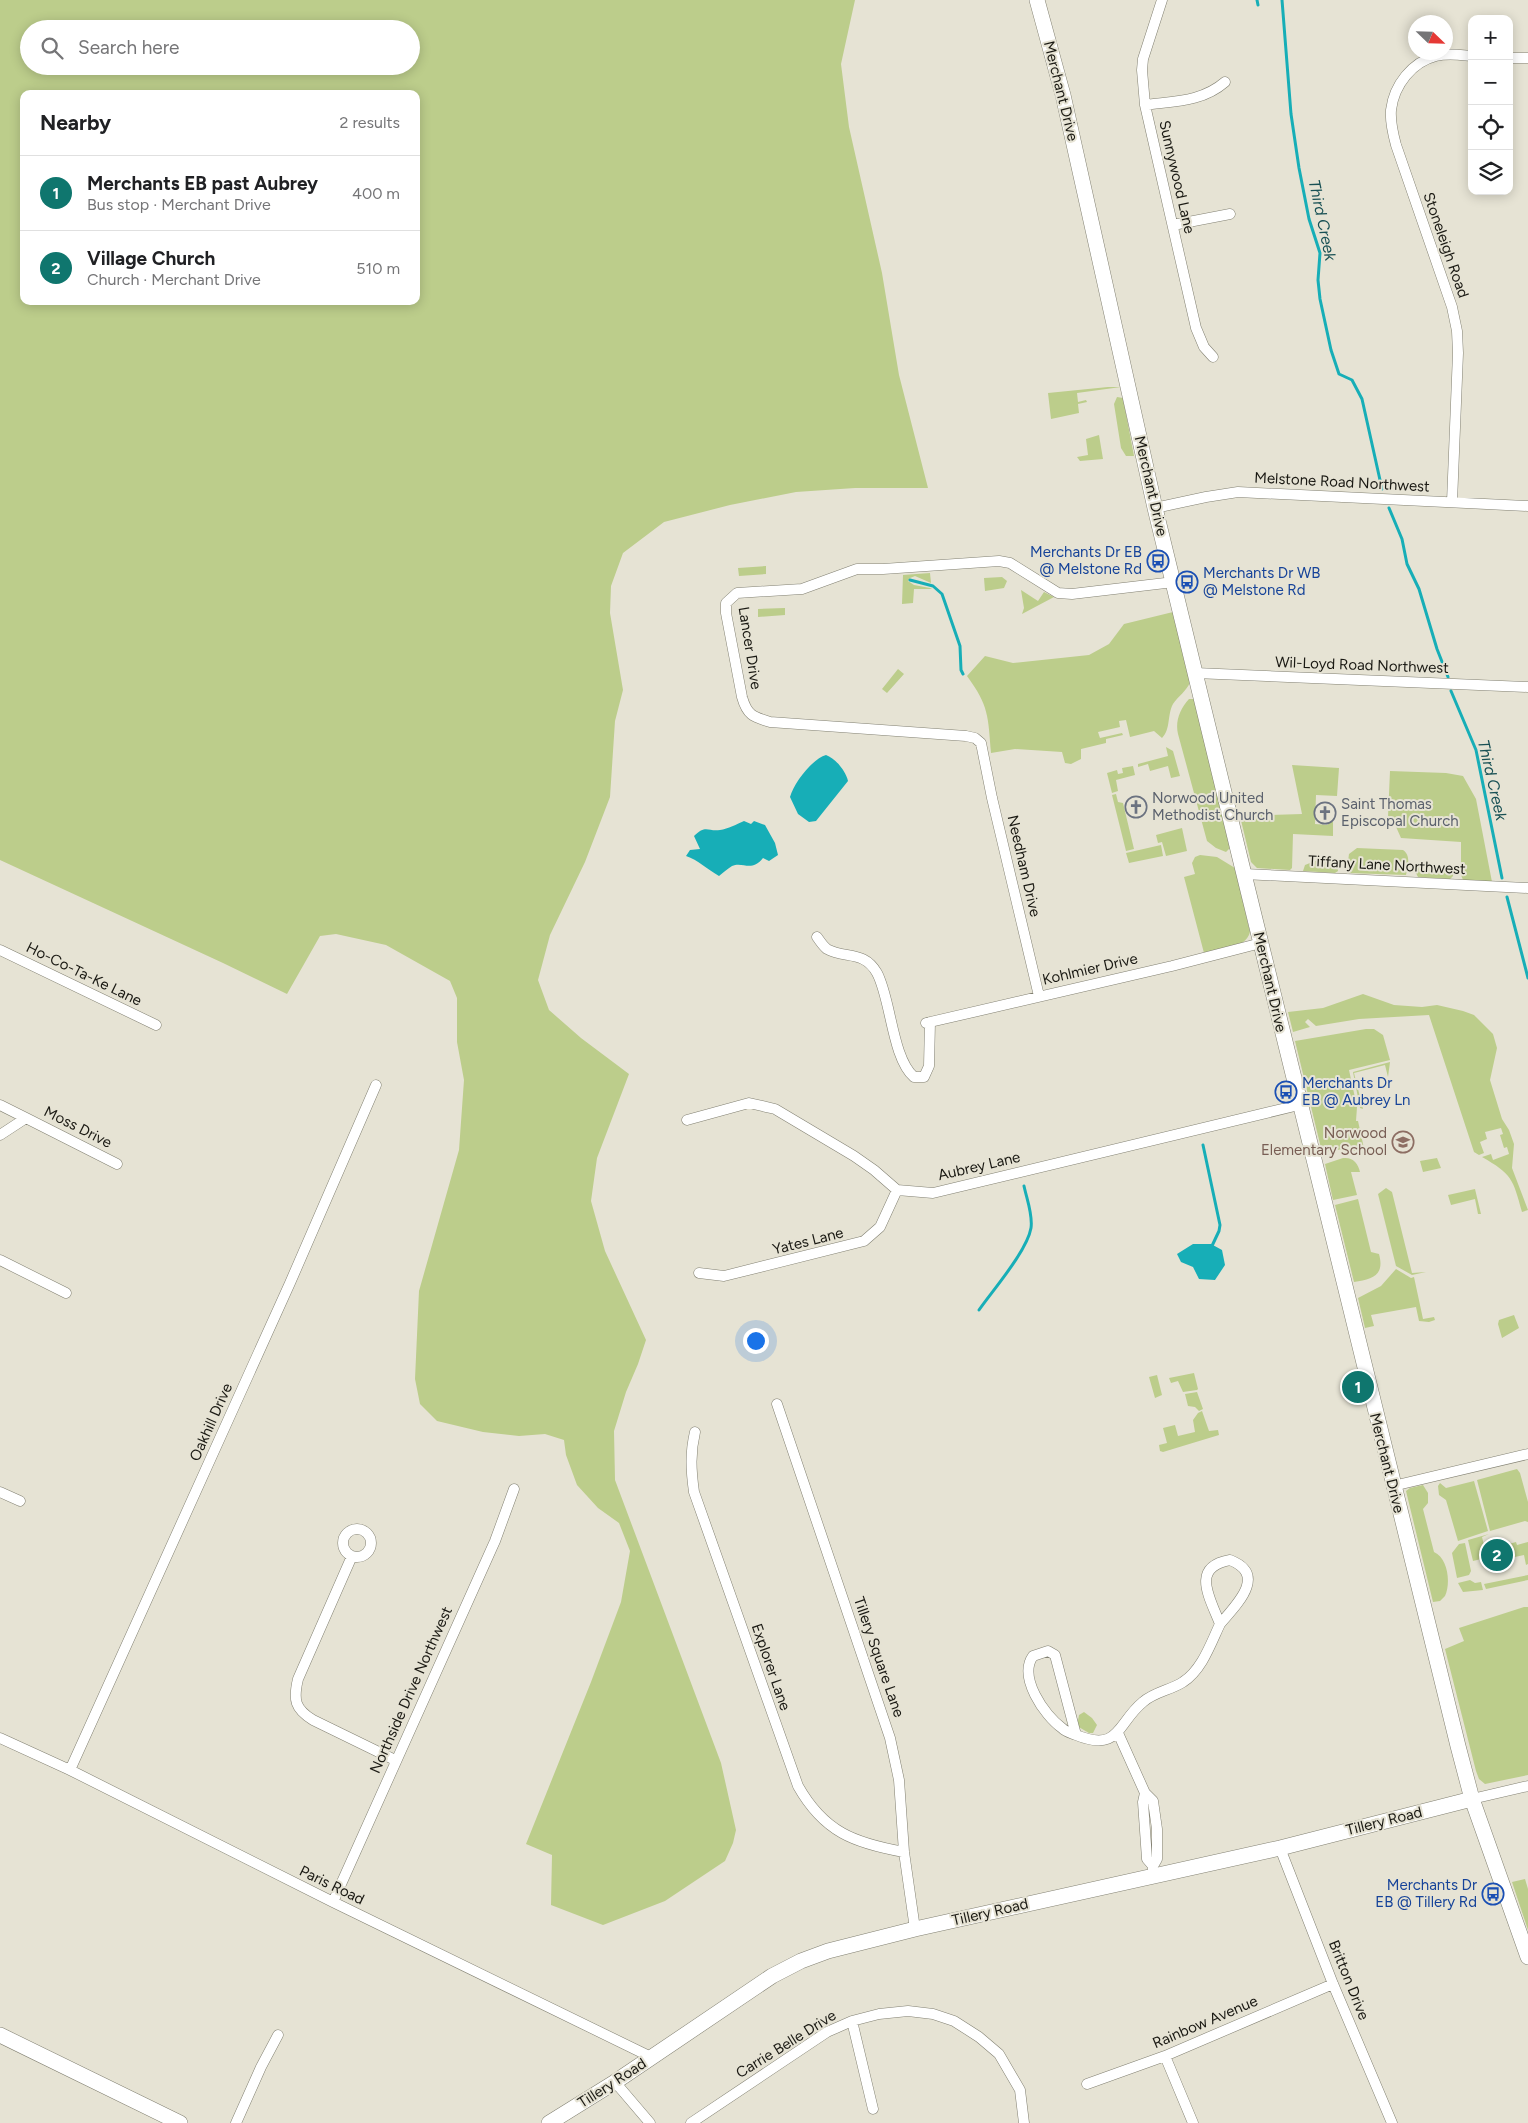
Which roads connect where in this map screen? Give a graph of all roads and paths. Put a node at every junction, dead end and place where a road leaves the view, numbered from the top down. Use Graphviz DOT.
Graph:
graph roads {
  1 [pos="1037,0"];
  2 [pos="1162,0"];
  3 [pos="1468,56"];
  4 [pos="1513,58"];
  5 [pos="1528,58"];
  6 [pos="1225,82"];
  7 [pos="1146,105"];
  8 [pos="1230,214"];
  9 [pos="1173,225"];
  10 [pos="1213,357"];
  11 [pos="1452,502"];
  12 [pos="1528,506"];
  13 [pos="1156,508"];
  14 [pos="1174,582"];
  15 [pos="1195,673"];
  16 [pos="1528,687"];
  17 [pos="981,743"];
  18 [pos="1244,874"];
  19 [pos="1528,888"];
  20 [pos="817,937"];
  21 [pos="1261,943"];
  22 [pos="0,950"];
  23 [pos="1039,996"];
  24 [pos="156,1024"];
  25 [pos="376,1085"];
  26 [pos="0,1105"];
  27 [pos="1299,1105"];
  28 [pos="26,1118"];
  29 [pos="687,1120"];
  30 [pos="0,1135"];
  31 [pos="117,1164"];
  32 [pos="897,1190"];
  33 [pos="0,1260"];
  34 [pos="699,1273"];
  35 [pos="66,1293"];
  36 [pos="777,1404"];
  37 [pos="695,1432"];
  38 [pos="1528,1454"];
  39 [pos="1393,1486"];
  40 [pos="514,1489"];
  41 [pos="0,1492"];
  42 [pos="20,1501"];
  43 [pos="352,1556"];
  44 [pos="1220,1624"];
  45 [pos="1118,1733"];
  46 [pos="1076,1735"];
  47 [pos="0,1738"];
  48 [pos="395,1760"];
  49 [pos="70,1770"];
  50 [pos="1528,1786"];
  51 [pos="1472,1799"];
  52 [pos="1280,1848"];
  53 [pos="904,1852"];
  54 [pos="1153,1871"];
  55 [pos="333,1902"];
  56 [pos="915,1929"];
  57 [pos="1528,1957"];
  58 [pos="1333,1984"];
  59 [pos="852,2021"];
  60 [pos="0,2035"];
  61 [pos="278,2035"];
  62 [pos="1164,2056"];
  63 [pos="651,2057"];
  64 [pos="615,2082"];
  65 [pos="1087,2084"];
  66 [pos="873,2109"];
  67 [pos="180,2123"];
  68 [pos="236,2123"];
  69 [pos="549,2123"];
  70 [pos="650,2123"];
  71 [pos="690,2123"];
  72 [pos="1024,2123"];
  73 [pos="1193,2123"];
  74 [pos="1392,2123"];
  1 -- 13 [label="main road, Merchant Drive"];
  2 -- 7 [label="street, Sunnywood Lane"];
  3 -- 11 [label="street, Stoneleigh Road"];
  4 -- 5 [label="street"];
  6 -- 7 [label="street"];
  7 -- 9 [label="street, Sunnywood Lane"];
  8 -- 9 [label="street"];
  9 -- 10 [label="street, Sunnywood Lane"];
  11 -- 12 [label="street, Melstone Road Northwest"];
  11 -- 13 [label="street, Melstone Road Northwest"];
  13 -- 14 [label="main road, Merchant Drive"];
  14 -- 15 [label="main road, Merchant Drive"];
  14 -- 17 [label="street, Lancer Drive"];
  15 -- 16 [label="street, Wil-Loyd Road Northwest"];
  15 -- 18 [label="main road, Merchant Drive"];
  17 -- 23 [label="street, Needham Drive"];
  18 -- 19 [label="street, Tiffany Lane Northwest"];
  18 -- 21 [label="main road, Merchant Drive"];
  20 -- 23 [label="street, Kohlmier Drive"];
  21 -- 23 [label="street, Kohlmier Drive"];
  21 -- 27 [label="main road, Merchant Drive"];
  22 -- 24 [label="street, Ho-Co-Ta-Ke Lane"];
  25 -- 49 [label="street, Oakhill Drive"];
  26 -- 28 [label="street"];
  27 -- 32 [label="street, Aubrey Lane"];
  27 -- 39 [label="main road, Merchant Drive"];
  28 -- 30 [label="street, Moss Drive"];
  28 -- 31 [label="street, Moss Drive"];
  29 -- 32 [label="street"];
  32 -- 34 [label="street, Yates Lane"];
  33 -- 35 [label="street"];
  36 -- 53 [label="street, Tillery Square Lane"];
  37 -- 53 [label="street, Explorer Lane"];
  38 -- 39 [label="street"];
  39 -- 51 [label="main road, Merchant Drive"];
  40 -- 48 [label="street, Northside Drive Northwest"];
  41 -- 42 [label="street"];
  43 -- 48 [label="street"];
  44 -- 44 [label="street"];
  44 -- 45 [label="street"];
  45 -- 46 [label="street"];
  45 -- 54 [label="street"];
  46 -- 46 [label="street"];
  47 -- 49 [label="street, Paris Road"];
  48 -- 55 [label="street, Northside Drive Northwest"];
  49 -- 55 [label="street, Paris Road"];
  50 -- 51 [label="street"];
  51 -- 52 [label="main road, Tillery Road"];
  51 -- 57 [label="main road, Merchant Drive"];
  52 -- 54 [label="main road, Tillery Road"];
  52 -- 58 [label="street, Britton Drive"];
  53 -- 56 [label="street, Tillery Square Lane"];
  54 -- 56 [label="main road, Tillery Road"];
  55 -- 63 [label="street, Paris Road"];
  56 -- 63 [label="main road, Tillery Road"];
  58 -- 62 [label="street, Rainbow Avenue"];
  58 -- 74 [label="street, Britton Drive"];
  59 -- 66 [label="street"];
  59 -- 71 [label="street, Carrie Belle Drive"];
  59 -- 72 [label="street, Carrie Belle Drive"];
  60 -- 67 [label="main road"];
  61 -- 68 [label="street"];
  62 -- 65 [label="street, Rainbow Avenue"];
  62 -- 73 [label="street"];
  63 -- 64 [label="main road, Tillery Road"];
  64 -- 69 [label="main road, Tillery Road"];
  64 -- 70 [label="street"];
}
